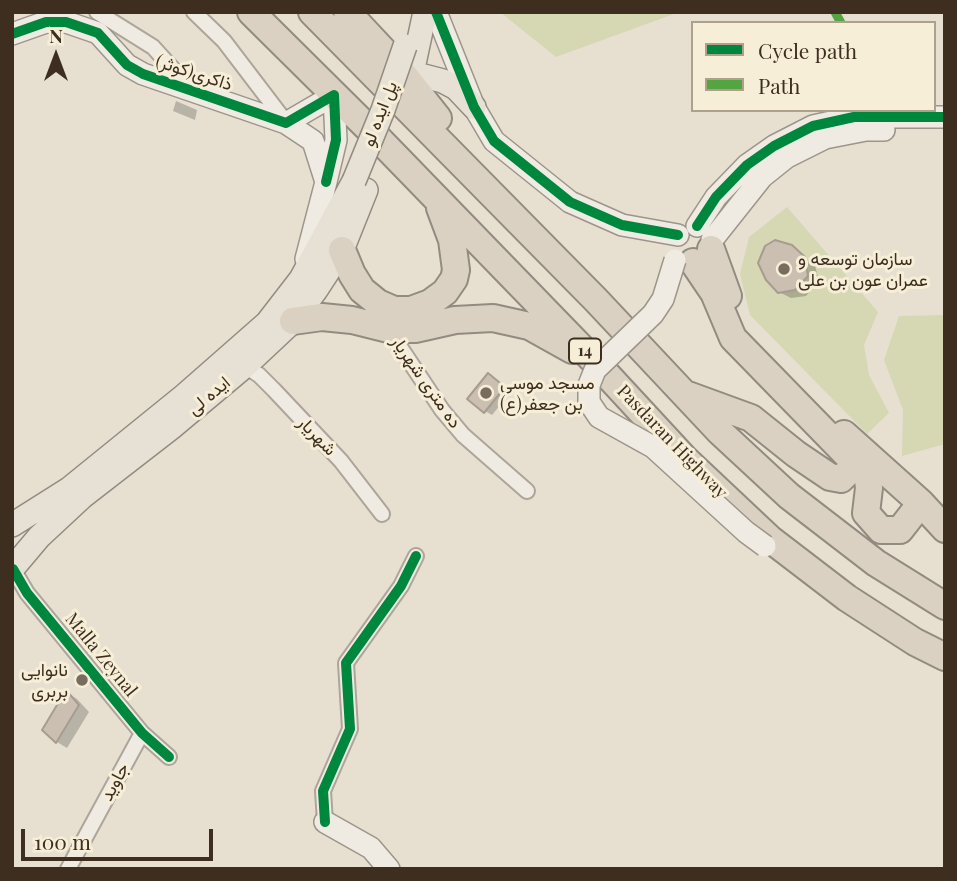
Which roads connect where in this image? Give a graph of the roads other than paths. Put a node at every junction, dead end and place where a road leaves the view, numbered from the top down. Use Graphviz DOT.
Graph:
graph roads {
  1 [pos="97,12"];
  2 [pos="194,12"];
  3 [pos="251,12"];
  4 [pos="312,12"];
  5 [pos="347,12"];
  6 [pos="408,12"];
  7 [pos="425,12"];
  8 [pos="436,12"];
  9 [pos="12,34"];
  10 [pos="412,73"];
  11 [pos="192,91"];
  12 [pos="334,95"];
  13 [pos="474,107"];
  14 [pos="945,117"];
  15 [pos="286,122"];
  16 [pos="945,131"];
  17 [pos="467,168"];
  18 [pos="326,182"];
  19 [pos="360,186"];
  20 [pos="439,203"];
  21 [pos="692,246"];
  22 [pos="342,250"];
  23 [pos="301,279"];
  24 [pos="293,321"];
  25 [pos="387,329"];
  26 [pos="244,366"];
  27 [pos="599,366"];
  28 [pos="684,393"];
  29 [pos="851,459"];
  30 [pos="527,491"];
  31 [pos="921,503"];
  32 [pos="382,514"];
  33 [pos="12,526"];
  34 [pos="945,529"];
  35 [pos="416,556"];
  36 [pos="794,557"];
  37 [pos="12,568"];
  38 [pos="945,606"];
  39 [pos="945,657"];
  40 [pos="142,733"];
  41 [pos="169,757"];
  42 [pos="325,822"];
  43 [pos="68,869"];
  44 [pos="389,869"];
  1 -- 11 [label="street"];
  2 -- 15 [label="street"];
  3 -- 12 [label="highway, Pasdaran Highway / 14"];
  4 -- 17 [label="highway, 14"];
  5 -- 17 [label="highway"];
  6 -- 19 [label="main road, پل ایده لو, bridge"];
  7 -- 10 [label="main road, پل ایده لو"];
  8 -- 13 [label="street"];
  9 -- 11 [label="street, ذاکری(کوثر)"];
  10 -- 13 [label="main road"];
  10 -- 19 [label="main road, پل ایده لو"];
  11 -- 15 [label="street, ذاکری(کوثر)"];
  12 -- 15 [label="street"];
  12 -- 18 [label="street"];
  12 -- 20 [label="highway, Pasdaran Highway / 14"];
  13 -- 21 [label="street"];
  14 -- 21 [label="street"];
  15 -- 18 [label="street, ذاکری(کوثر)"];
  16 -- 21 [label="street"];
  17 -- 28 [label="highway, 14"];
  18 -- 23 [label="street"];
  19 -- 22 [label="main road, ایده لی"];
  19 -- 23 [label="main road, ایده لی"];
  20 -- 22 [label="highway"];
  20 -- 27 [label="highway, Pasdaran Highway / 14"];
  21 -- 29 [label="highway"];
  21 -- 31 [label="highway"];
  21 -- 36 [label="street, bridge"];
  22 -- 24 [label="main road, ایده لی"];
  23 -- 33 [label="main road, ایده لی"];
  24 -- 25 [label="highway"];
  24 -- 26 [label="main road, ایده لی"];
  25 -- 27 [label="highway"];
  25 -- 30 [label="street, ده متری شهریار"];
  26 -- 32 [label="street, شهریار"];
  26 -- 37 [label="main road, ایده لی"];
  27 -- 36 [label="highway, Pasdaran Highway / 14"];
  28 -- 29 [label="highway"];
  28 -- 38 [label="highway, 14"];
  29 -- 31 [label="highway"];
  31 -- 34 [label="highway"];
  35 -- 42 [label="street"];
  36 -- 39 [label="highway, Pasdaran Highway / 14"];
  37 -- 40 [label="street, Malla Zeynal"];
  40 -- 41 [label="street, Malla Zeynal"];
  40 -- 43 [label="street, جاوید"];
  42 -- 44 [label="street"];
}
